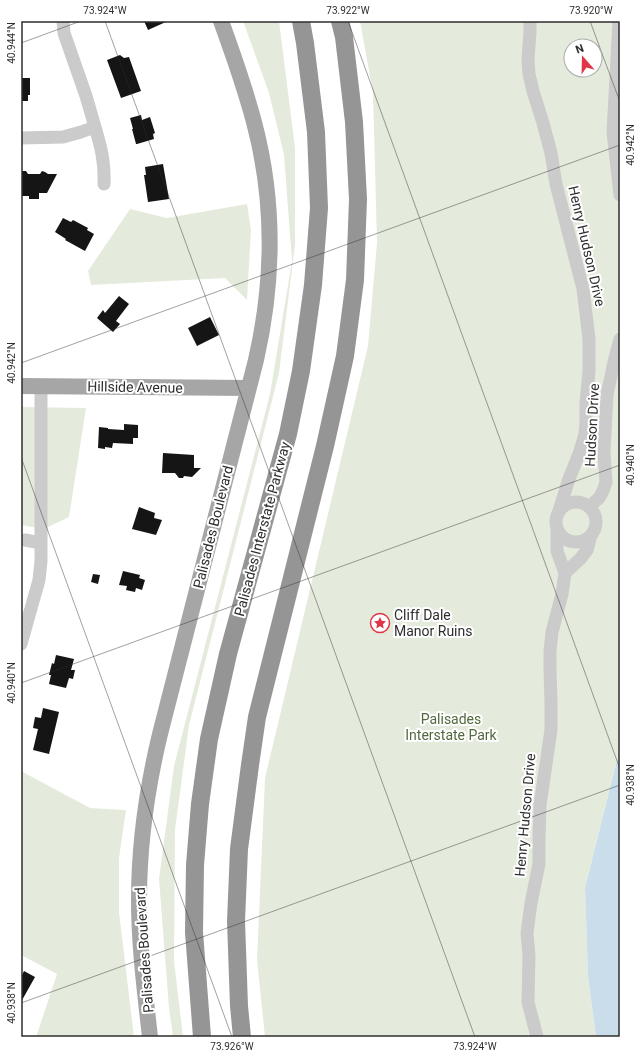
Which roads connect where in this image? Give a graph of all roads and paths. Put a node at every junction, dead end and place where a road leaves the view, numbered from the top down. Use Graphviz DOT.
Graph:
graph roads {
  1 [pos="63,21"];
  2 [pos="221,21"];
  3 [pos="301,21"];
  4 [pos="340,21"];
  5 [pos="530,21"];
  6 [pos="619,21"];
  7 [pos="95,127"];
  8 [pos="21,138"];
  9 [pos="104,184"];
  10 [pos="620,195"];
  11 [pos="620,339"];
  12 [pos="21,386"];
  13 [pos="41,386"];
  14 [pos="248,388"];
  15 [pos="569,479"];
  16 [pos="584,505"];
  17 [pos="558,514"];
  18 [pos="558,528"];
  19 [pos="591,535"];
  20 [pos="25,540"];
  21 [pos="41,543"];
  22 [pos="565,573"];
  23 [pos="21,644"];
  24 [pos="150,1037"];
  25 [pos="202,1037"];
  26 [pos="242,1037"];
  27 [pos="537,1037"];
  1 -- 7 [label="street"];
  2 -- 14 [label="main road, Palisades Boulevard"];
  3 -- 25 [label="highway, Palisades Interstate Parkway"];
  4 -- 26 [label="highway"];
  5 -- 15 [label="street, Henry Hudson Drive"];
  6 -- 10 [label="street"];
  7 -- 8 [label="street"];
  7 -- 9 [label="street"];
  11 -- 16 [label="street, Hudson Drive"];
  12 -- 13 [label="main road, Hillside Avenue"];
  13 -- 14 [label="main road, Hillside Avenue"];
  13 -- 21 [label="street"];
  14 -- 24 [label="main road, Palisades Boulevard"];
  15 -- 16 [label="street"];
  15 -- 17 [label="street, Henry Hudson Drive"];
  16 -- 17 [label="street"];
  16 -- 19 [label="street"];
  17 -- 18 [label="street, Henry Hudson Drive"];
  18 -- 19 [label="street"];
  18 -- 22 [label="street, Henry Hudson Drive"];
  19 -- 22 [label="street"];
  20 -- 21 [label="street"];
  21 -- 23 [label="street"];
  22 -- 27 [label="street, Henry Hudson Drive"];
}
